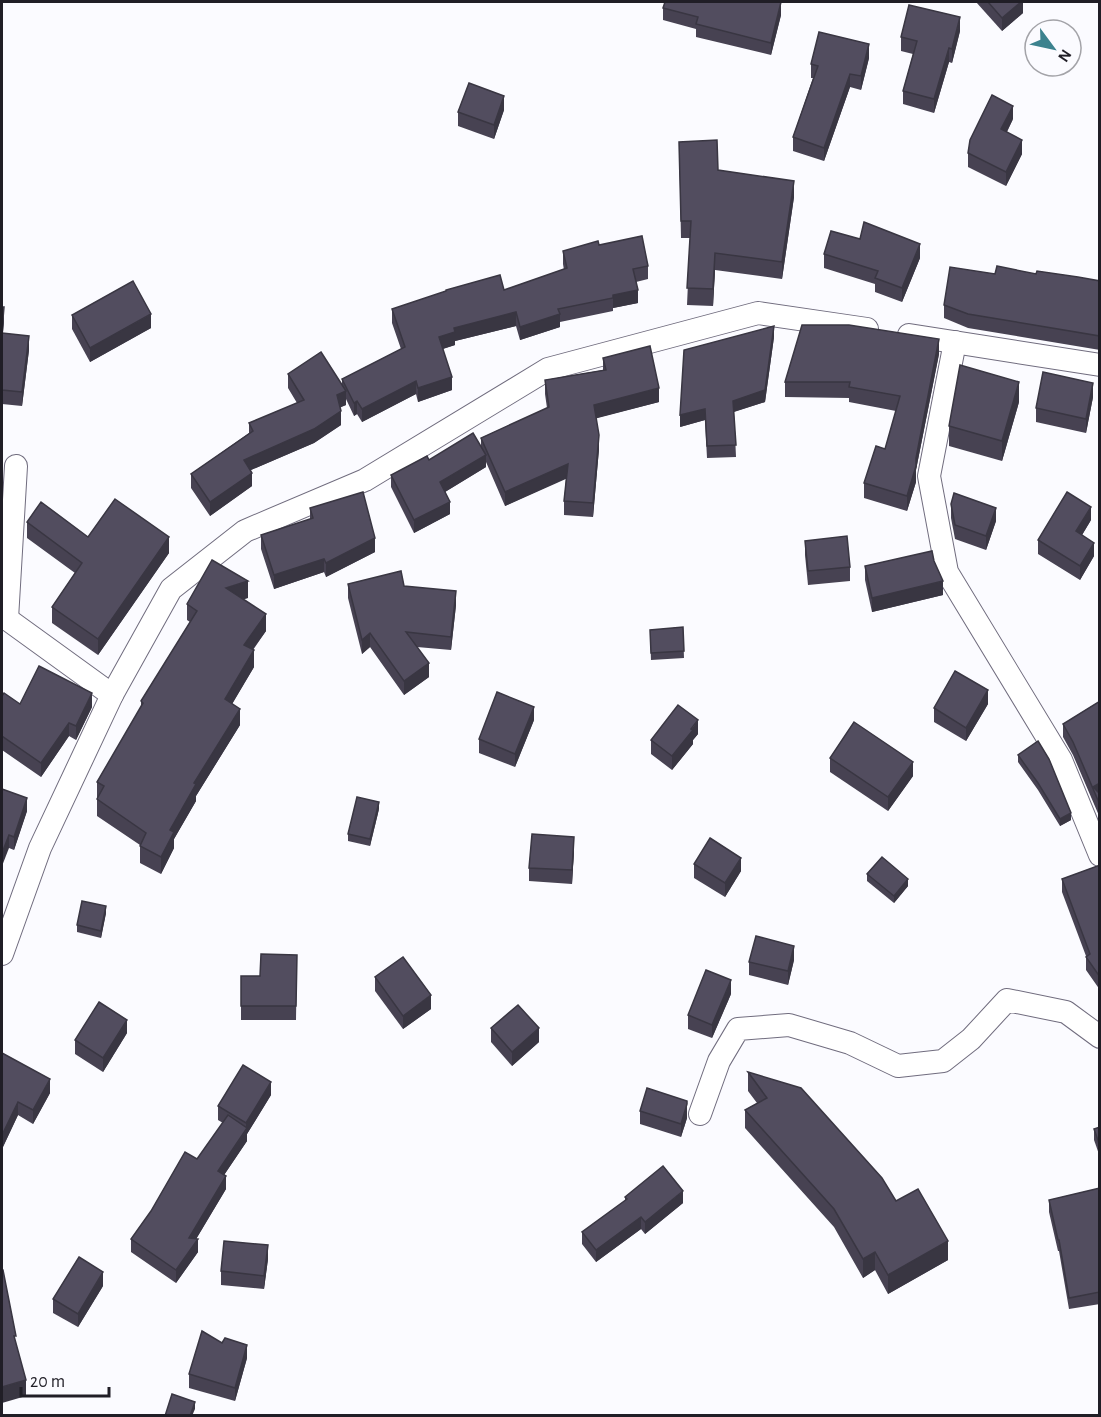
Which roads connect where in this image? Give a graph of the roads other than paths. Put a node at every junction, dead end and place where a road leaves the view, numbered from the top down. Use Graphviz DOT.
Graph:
graph roads {
  1 [pos="955,342"];
  2 [pos="1100,365"];
  3 [pos="16,466"];
  4 [pos="4,618"];
  5 [pos="112,695"];
  6 [pos="1100,855"];
  7 [pos="2,954"];
  8 [pos="1100,1037"];
  9 [pos="700,1114"];
  1 -- 2 [label="street"];
  1 -- 5 [label="street"];
  1 -- 6 [label="street"];
  3 -- 4 [label="street"];
  4 -- 5 [label="street"];
  5 -- 7 [label="street"];
  8 -- 9 [label="street"];
}
